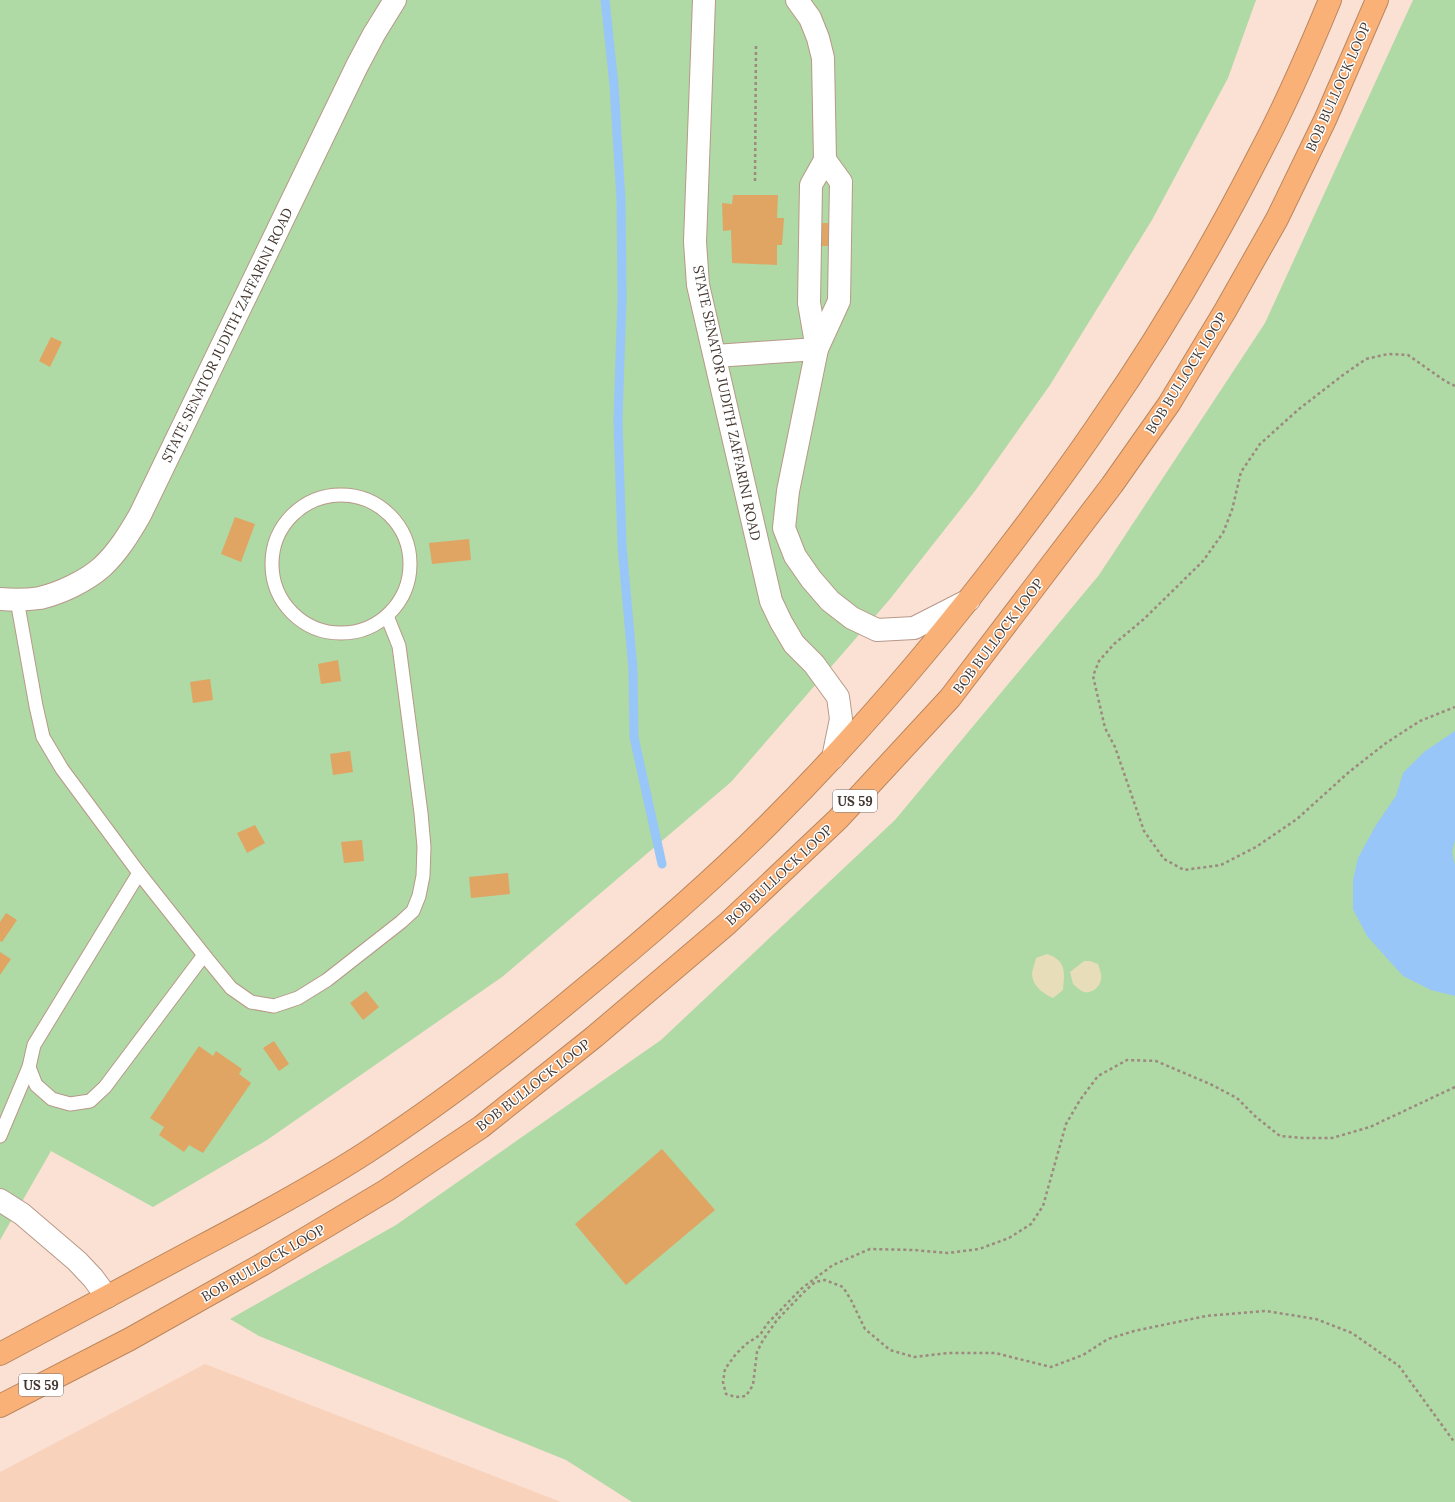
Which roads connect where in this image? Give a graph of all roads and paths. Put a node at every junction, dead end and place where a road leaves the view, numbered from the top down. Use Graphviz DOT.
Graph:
graph roads {
  1 [pos="395,0"];
  2 [pos="704,0"];
  3 [pos="797,0"];
  4 [pos="1330,0"];
  5 [pos="1377,0"];
  6 [pos="756,44"];
  7 [pos="825,160"];
  8 [pos="755,181"];
  9 [pos="817,349"];
  10 [pos="715,356"];
  11 [pos="1455,386"];
  12 [pos="9,599"];
  13 [pos="969,600"];
  14 [pos="387,616"];
  15 [pos="1455,707"];
  16 [pos="833,758"];
  17 [pos="139,874"];
  18 [pos="204,955"];
  19 [pos="29,1067"];
  20 [pos="1455,1086"];
  21 [pos="0,1136"];
  22 [pos="0,1200"];
  23 [pos="108,1297"];
  24 [pos="0,1354"];
  25 [pos="0,1406"];
  26 [pos="1455,1443"];
  1 -- 12 [label="street, STATE SENATOR JUDITH ZAFFARINI ROAD"];
  2 -- 10 [label="street, STATE SENATOR JUDITH ZAFFARINI ROAD"];
  3 -- 7 [label="street"];
  4 -- 13 [label="highway"];
  5 -- 25 [label="highway, BOB BULLOCK LOOP / US 59"];
  6 -- 8 [label="path"];
  7 -- 9 [label="street"];
  7 -- 9 [label="street"];
  9 -- 10 [label="street"];
  9 -- 13 [label="street"];
  10 -- 16 [label="street, STATE SENATOR JUDITH ZAFFARINI ROAD"];
  11 -- 15 [label="path"];
  12 -- 17 [label="lane"];
  13 -- 16 [label="highway"];
  14 -- 14 [label="lane"];
  14 -- 18 [label="lane"];
  16 -- 23 [label="highway"];
  17 -- 18 [label="lane"];
  17 -- 19 [label="lane"];
  18 -- 19 [label="lane"];
  19 -- 21 [label="lane"];
  20 -- 26 [label="path"];
  22 -- 23 [label="street"];
  23 -- 24 [label="highway"];
}
